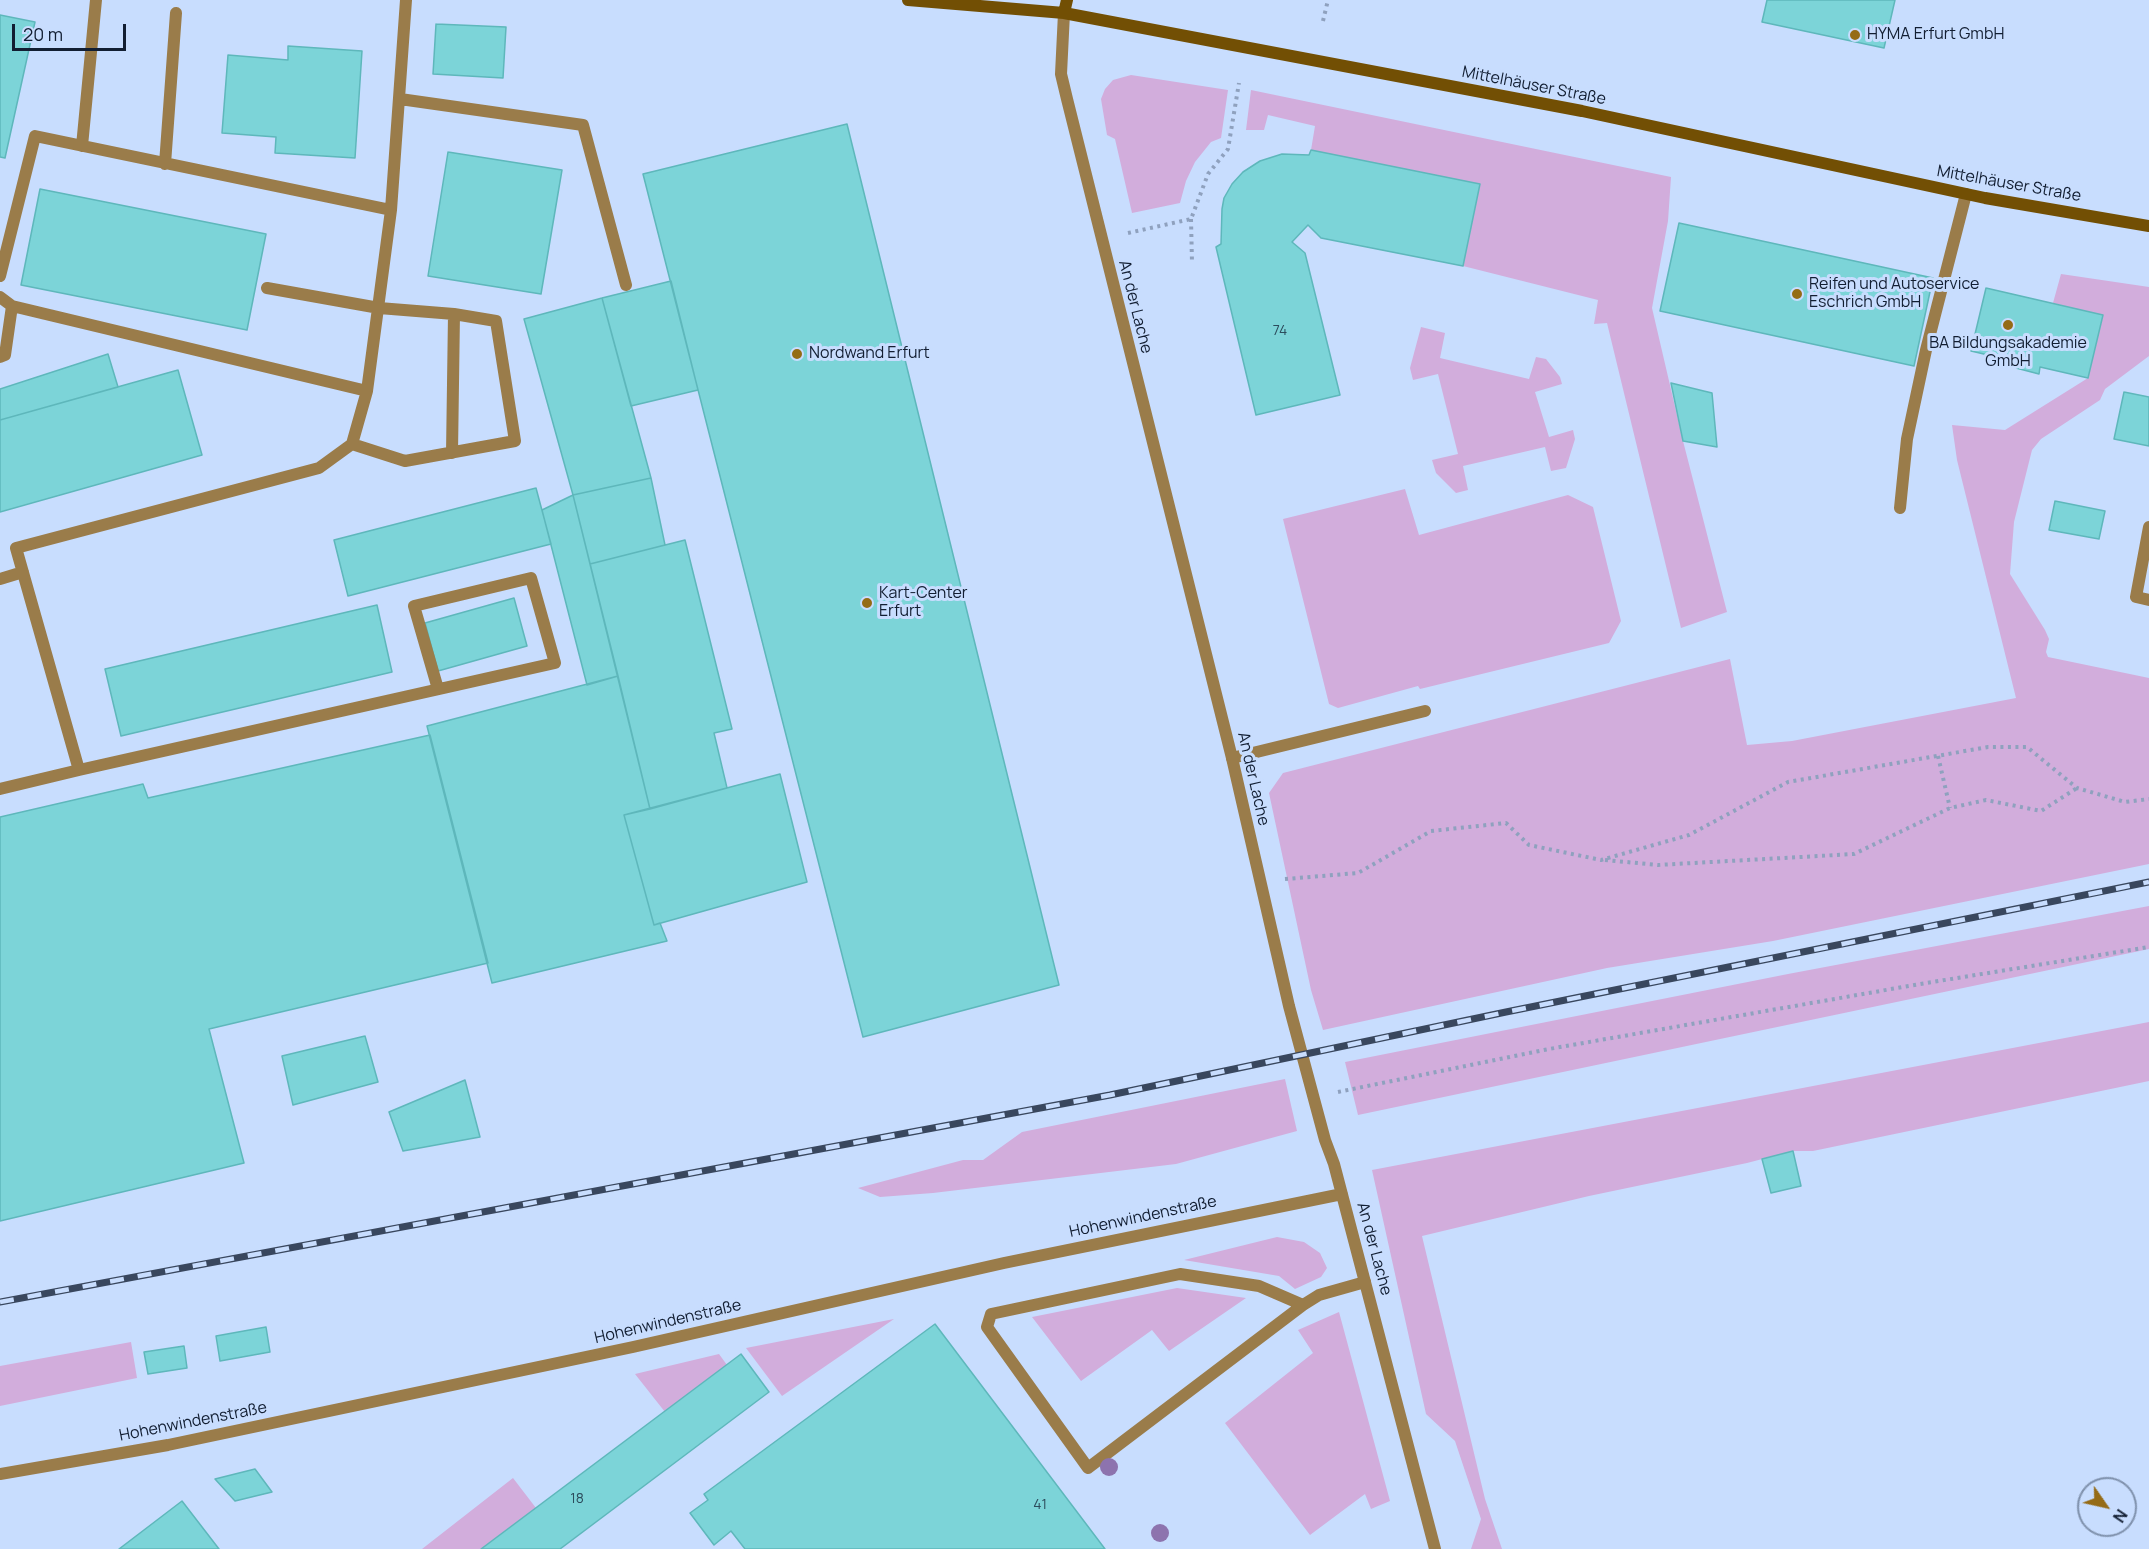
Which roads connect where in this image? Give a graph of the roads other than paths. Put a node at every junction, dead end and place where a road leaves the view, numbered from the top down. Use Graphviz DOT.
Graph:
graph roads {
  1 [pos="96,0"];
  2 [pos="406,0"];
  3 [pos="908,0"];
  4 [pos="1068,0"];
  5 [pos="176,13"];
  6 [pos="1064,13"];
  7 [pos="400,99"];
  8 [pos="82,146"];
  9 [pos="165,164"];
  10 [pos="1966,194"];
  11 [pos="391,210"];
  12 [pos="2149,225"];
  13 [pos="0,276"];
  14 [pos="626,285"];
  15 [pos="267,288"];
  16 [pos="0,297"];
  17 [pos="12,306"];
  18 [pos="379,308"];
  19 [pos="454,314"];
  20 [pos="0,357"];
  21 [pos="367,391"];
  22 [pos="351,444"];
  23 [pos="452,453"];
  24 [pos="1900,508"];
  25 [pos="2149,527"];
  26 [pos="23,572"];
  27 [pos="0,579"];
  28 [pos="2149,600"];
  29 [pos="438,689"];
  30 [pos="1425,711"];
  31 [pos="1232,758"];
  32 [pos="79,770"];
  33 [pos="0,789"];
  34 [pos="1342,1194"];
  35 [pos="1365,1282"];
  36 [pos="1303,1305"];
  37 [pos="0,1474"];
  38 [pos="1435,1549"];
  1 -- 8 [label="street"];
  2 -- 7 [label="street"];
  3 -- 6 [label="main road, Mittelhäuser Straße"];
  4 -- 6 [label="main road"];
  5 -- 9 [label="street"];
  6 -- 10 [label="main road, Mittelhäuser Straße"];
  6 -- 31 [label="street, An der Lache"];
  7 -- 11 [label="street"];
  7 -- 14 [label="street"];
  8 -- 9 [label="street"];
  8 -- 13 [label="street"];
  9 -- 11 [label="street"];
  10 -- 12 [label="main road, Mittelhäuser Straße"];
  10 -- 24 [label="street"];
  11 -- 18 [label="street"];
  15 -- 18 [label="street"];
  16 -- 17 [label="street"];
  17 -- 20 [label="street"];
  17 -- 21 [label="street"];
  18 -- 19 [label="street"];
  18 -- 21 [label="street"];
  19 -- 23 [label="street"];
  19 -- 23 [label="street"];
  21 -- 22 [label="street"];
  22 -- 23 [label="street"];
  22 -- 26 [label="street"];
  25 -- 28 [label="street"];
  26 -- 27 [label="street"];
  26 -- 32 [label="street"];
  29 -- 29 [label="street"];
  29 -- 32 [label="street"];
  30 -- 31 [label="street"];
  31 -- 34 [label="street, An der Lache"];
  32 -- 33 [label="street"];
  34 -- 35 [label="street, An der Lache"];
  34 -- 37 [label="street, Hohenwindenstraße"];
  35 -- 36 [label="street"];
  35 -- 38 [label="street, An der Lache"];
  36 -- 36 [label="street"];
}
